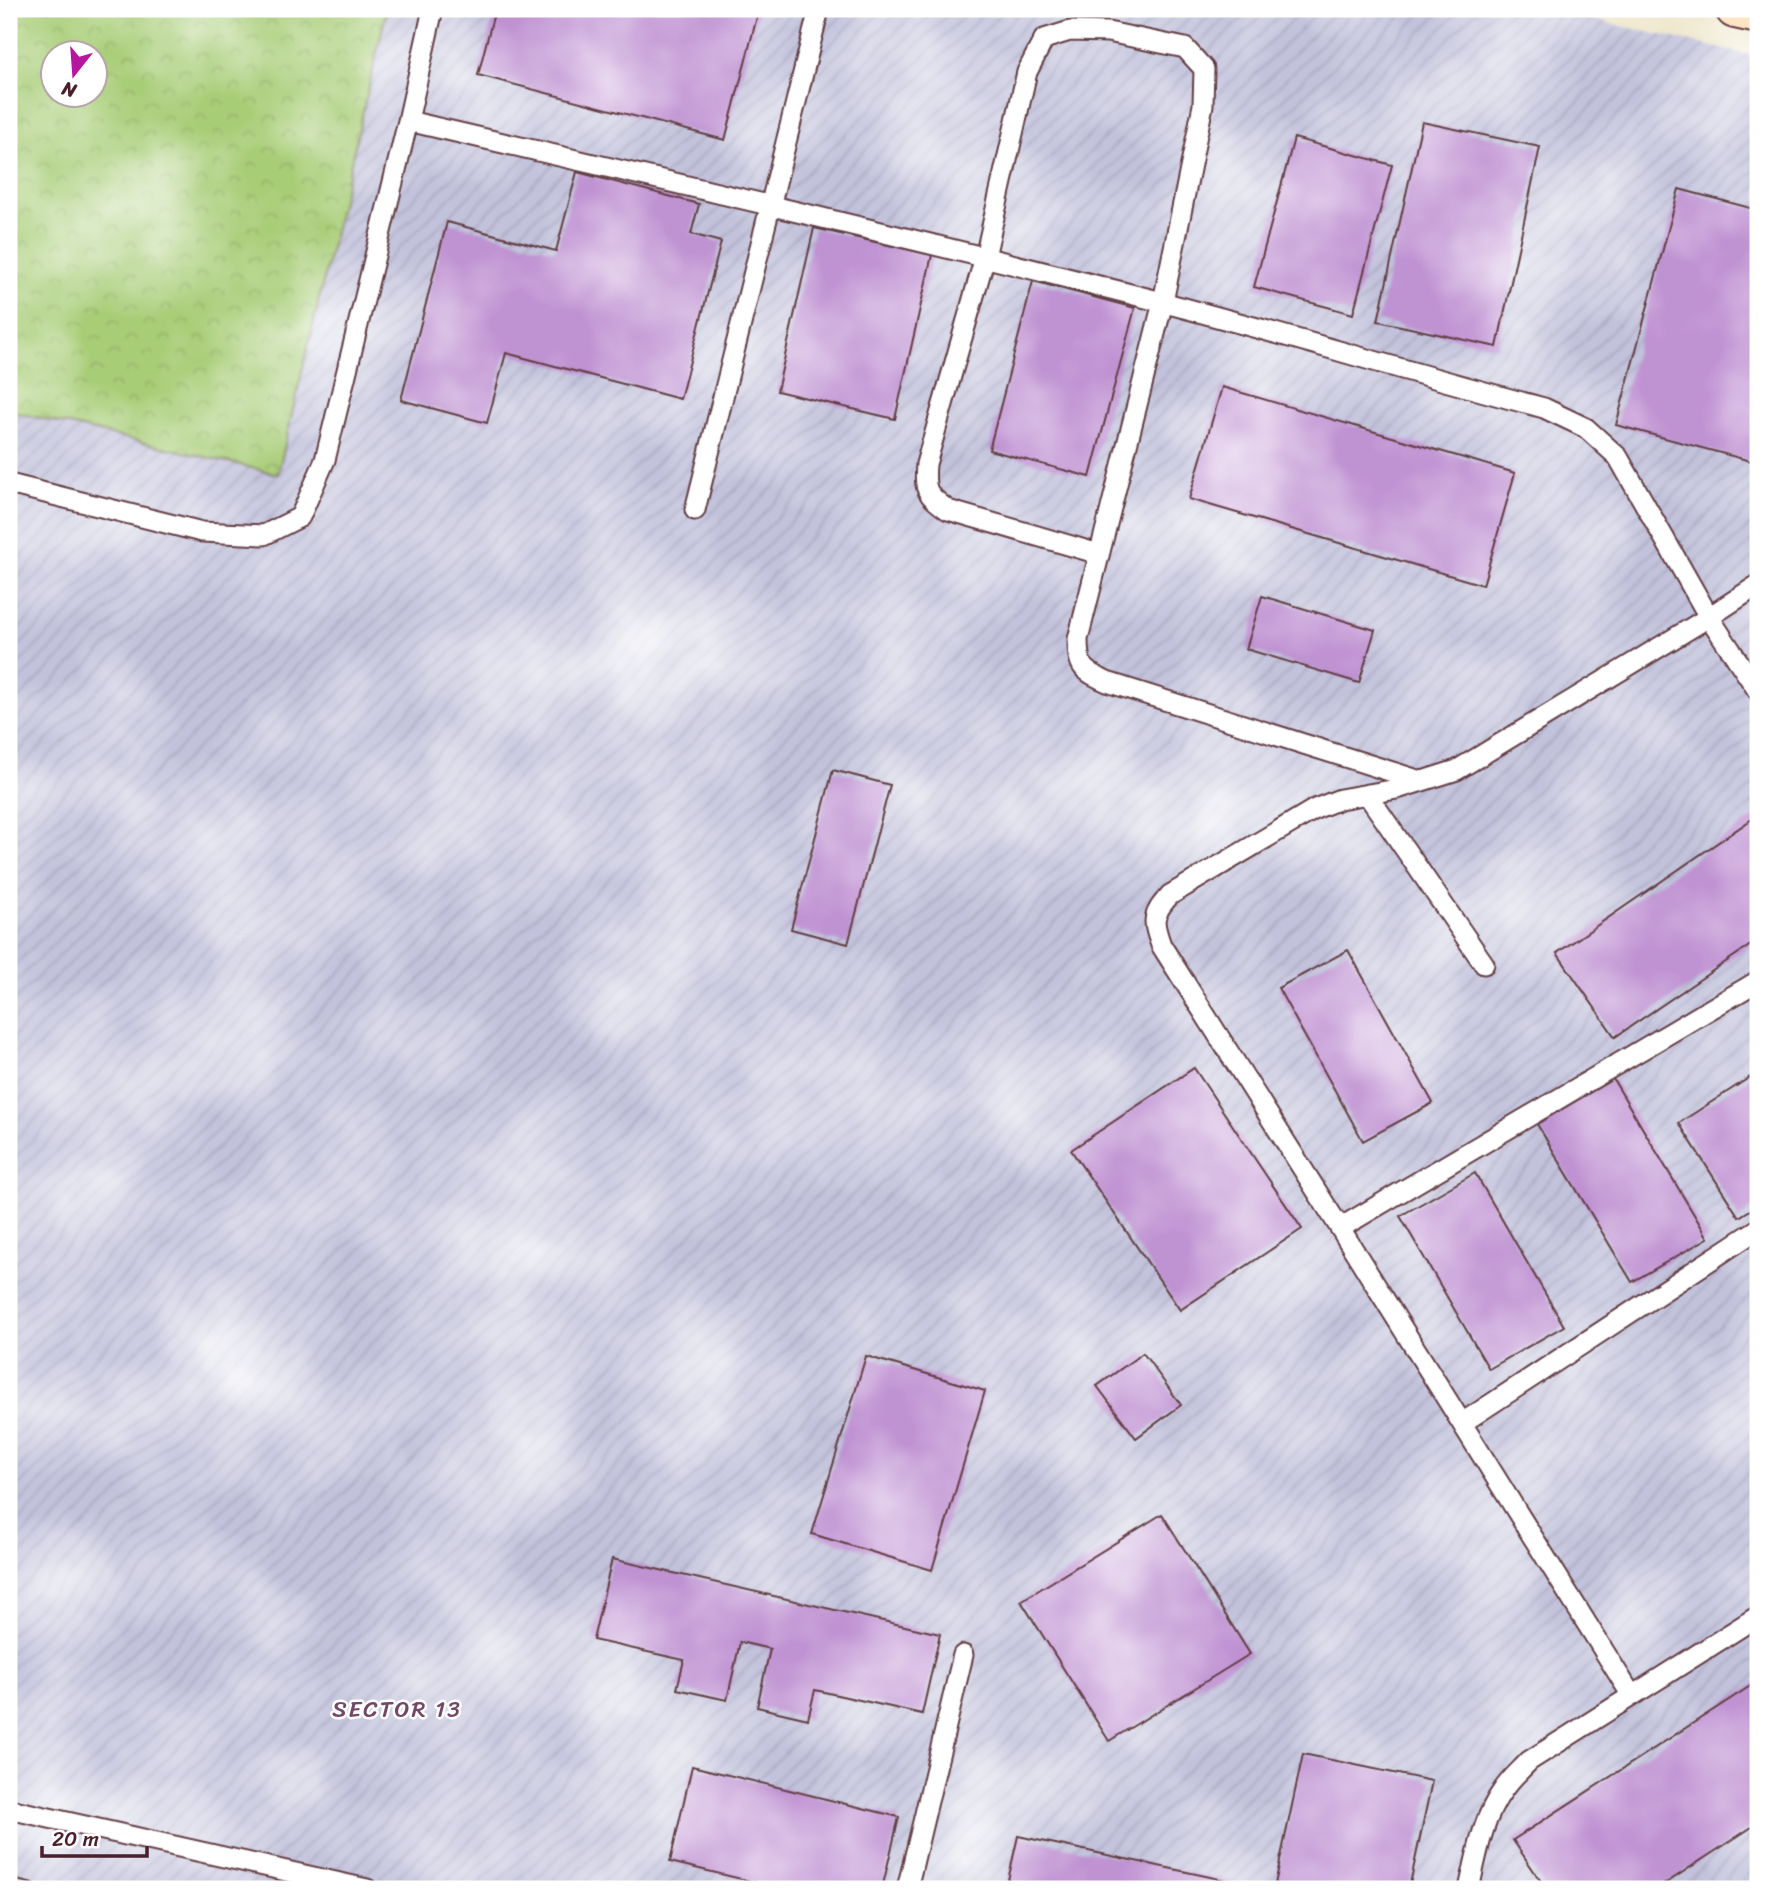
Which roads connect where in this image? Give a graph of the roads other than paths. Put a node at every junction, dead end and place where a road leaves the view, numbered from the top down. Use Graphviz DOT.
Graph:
graph roads {
  1 [pos="433,9"];
  2 [pos="819,9"];
  3 [pos="1735,9"];
  4 [pos="1758,14"];
  5 [pos="408,121"];
  6 [pos="770,204"];
  7 [pos="985,257"];
  8 [pos="1163,302"];
  9 [pos="9,484"];
  10 [pos="695,510"];
  11 [pos="1099,554"];
  12 [pos="1758,585"];
  13 [pos="1709,617"];
  14 [pos="1758,691"];
  15 [pos="1421,781"];
  16 [pos="1367,794"];
  17 [pos="1484,964"];
  18 [pos="1758,981"];
  19 [pos="1340,1228"];
  20 [pos="1758,1229"];
  21 [pos="1462,1423"];
  22 [pos="1758,1616"];
  23 [pos="963,1654"];
  24 [pos="1632,1696"];
  25 [pos="9,1809"];
  26 [pos="367,1889"];
  27 [pos="907,1889"];
  28 [pos="1469,1889"];
  1 -- 5 [label="lane"];
  2 -- 6 [label="lane"];
  3 -- 4 [label="street"];
  5 -- 6 [label="lane"];
  5 -- 9 [label="lane"];
  6 -- 7 [label="lane"];
  6 -- 10 [label="lane"];
  7 -- 8 [label="lane"];
  7 -- 8 [label="lane"];
  7 -- 11 [label="lane"];
  8 -- 11 [label="lane"];
  8 -- 13 [label="lane"];
  11 -- 15 [label="lane"];
  12 -- 13 [label="lane"];
  13 -- 14 [label="lane"];
  13 -- 15 [label="lane"];
  15 -- 16 [label="lane"];
  16 -- 17 [label="lane"];
  16 -- 19 [label="lane"];
  18 -- 19 [label="lane"];
  19 -- 21 [label="lane"];
  20 -- 21 [label="lane"];
  21 -- 24 [label="lane"];
  22 -- 24 [label="lane"];
  23 -- 27 [label="lane"];
  24 -- 28 [label="lane"];
  25 -- 26 [label="lane"];
}
